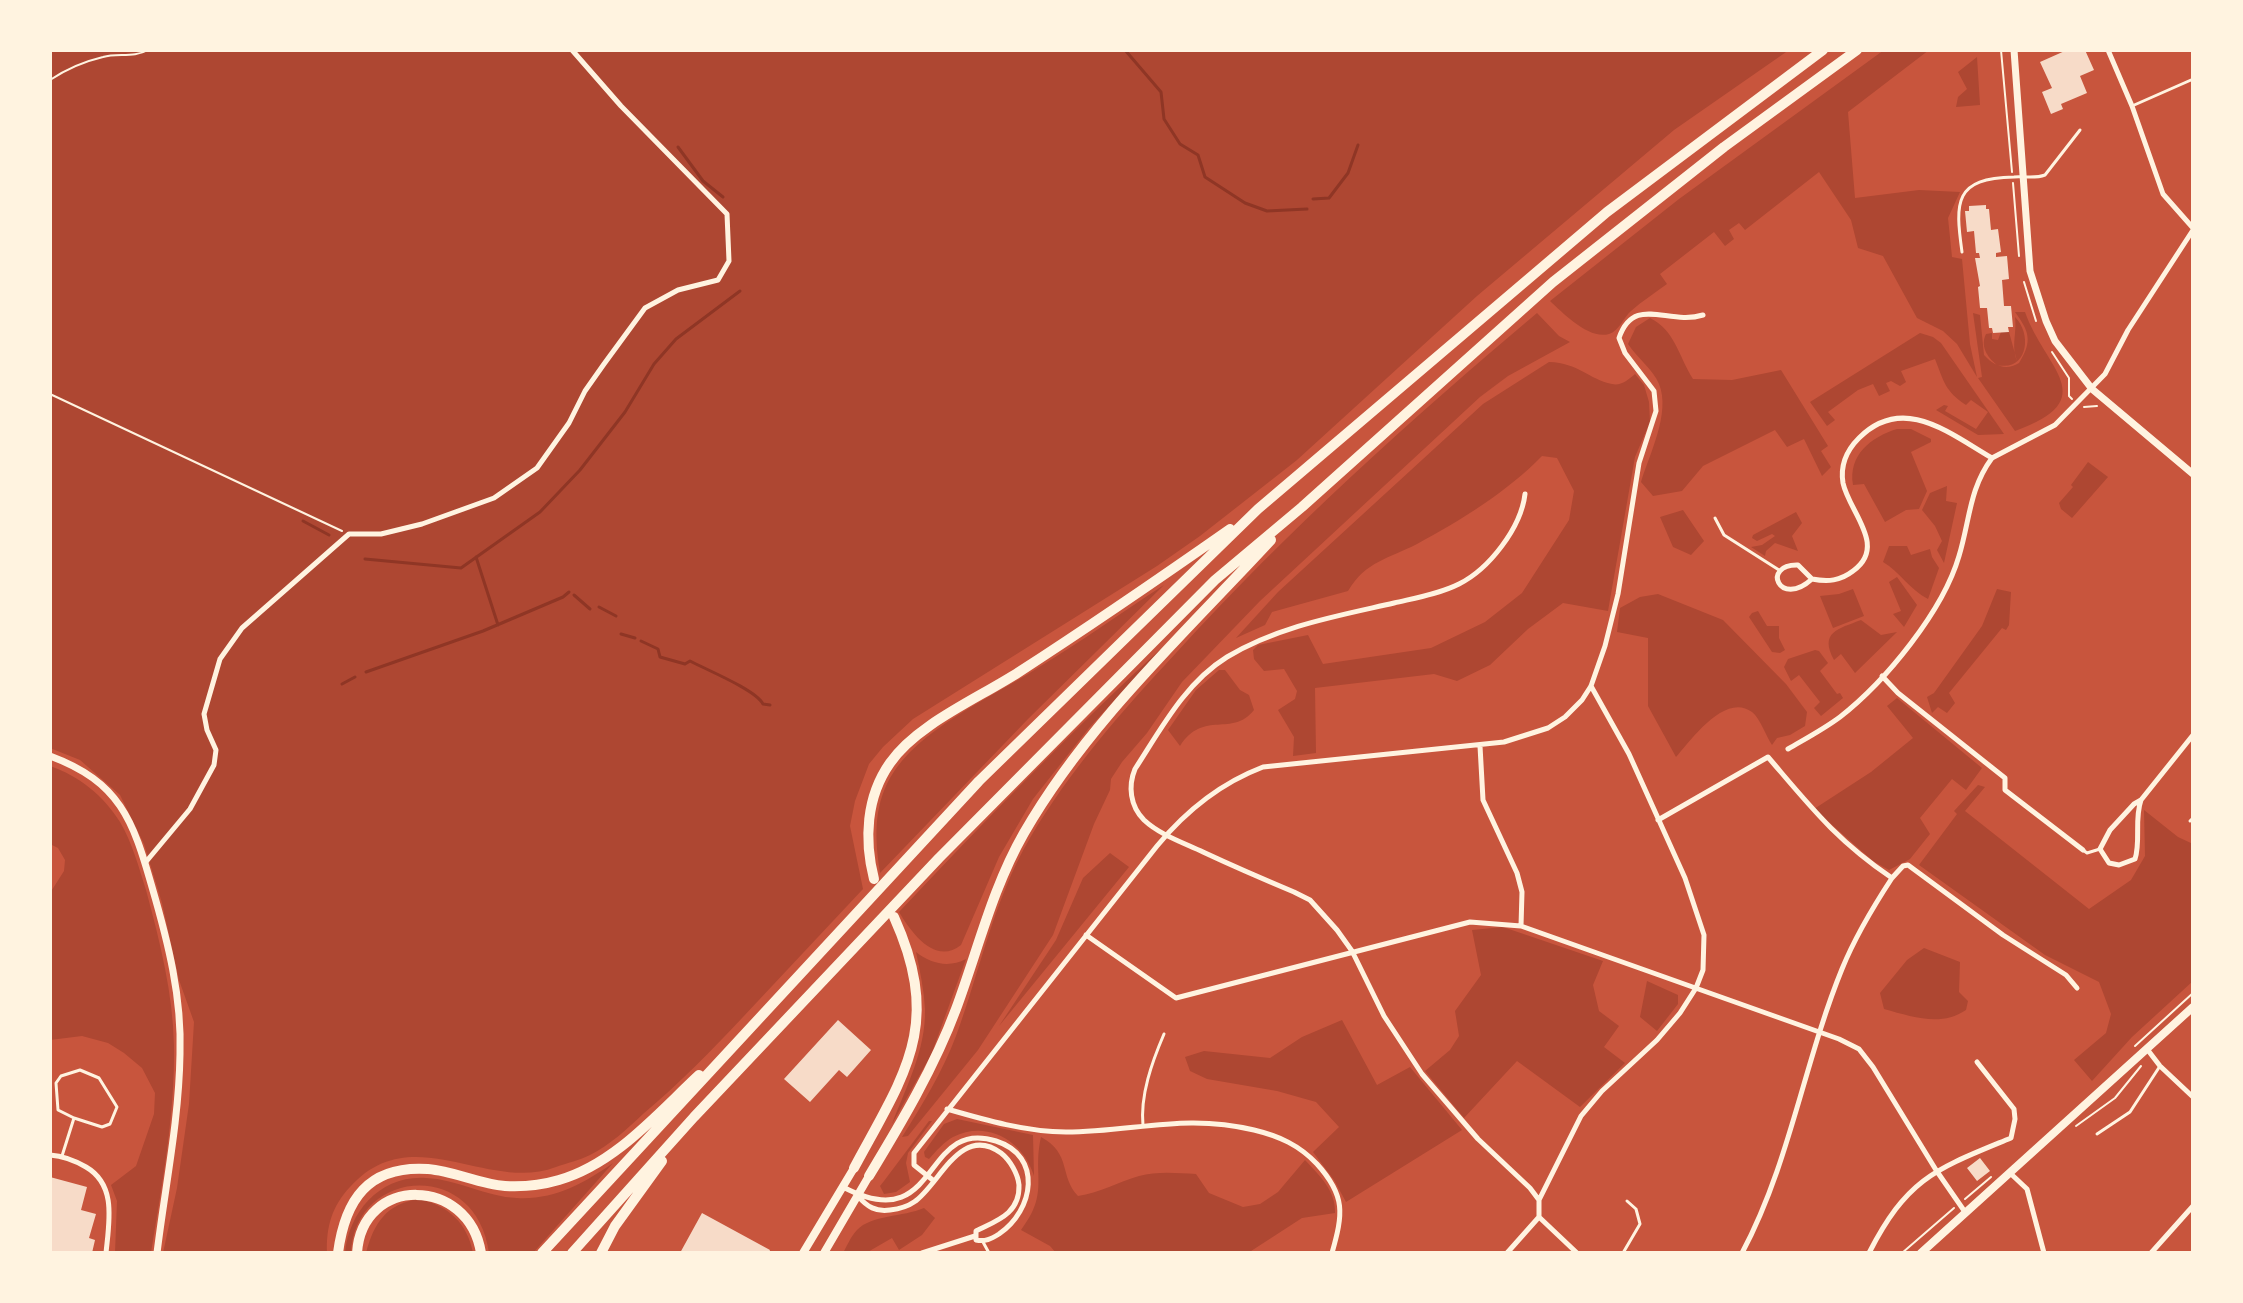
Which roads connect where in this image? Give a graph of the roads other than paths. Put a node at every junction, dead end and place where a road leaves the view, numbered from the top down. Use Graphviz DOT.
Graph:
graph roads {
  1 [pos="572,50"];
  2 [pos="1823,50"];
  3 [pos="1857,50"];
  4 [pos="2014,50"];
  5 [pos="2108,50"];
  6 [pos="2191,80"];
  7 [pos="2132,106"];
  8 [pos="2080,130"];
  9 [pos="2023,177"];
  10 [pos="2193,229"];
  11 [pos="1962,252"];
  12 [pos="1703,315"];
  13 [pos="2092,389"];
  14 [pos="1992,458"];
  15 [pos="2193,474"];
  16 [pos="1525,494"];
  17 [pos="1302,507"];
  18 [pos="1258,509"];
  19 [pos="1715,518"];
  20 [pos="1779,570"];
  21 [pos="1812,579"];
  22 [pos="1882,676"];
  23 [pos="1591,686"];
  24 [pos="2193,735"];
  25 [pos="1480,746"];
  26 [pos="1788,749"];
  27 [pos="50,756"];
  28 [pos="2141,800"];
  29 [pos="1658,820"];
  30 [pos="1166,835"];
  31 [pos="2100,849"];
  32 [pos="2083,850"];
  33 [pos="145,863"];
  34 [pos="1892,878"];
  35 [pos="874,879"];
  36 [pos="894,917"];
  37 [pos="1521,926"];
  38 [pos="1086,935"];
  39 [pos="1352,951"];
  40 [pos="1696,988"];
  41 [pos="2077,988"];
  42 [pos="2193,1007"];
  43 [pos="757,1022"];
  44 [pos="1820,1032"];
  45 [pos="1164,1034"];
  46 [pos="2149,1053"];
  47 [pos="1977,1062"];
  48 [pos="2160,1066"];
  49 [pos="2193,1097"];
  50 [pos="947,1109"];
  51 [pos="694,1117"];
  52 [pos="74,1118"];
  53 [pos="1143,1126"];
  54 [pos="2097,1134"];
  55 [pos="50,1155"];
  56 [pos="62,1156"];
  57 [pos="854,1168"];
  58 [pos="1936,1170"];
  59 [pos="2010,1173"];
  60 [pos="927,1175"];
  61 [pos="869,1176"];
  62 [pos="934,1181"];
  63 [pos="842,1187"];
  64 [pos="857,1195"];
  65 [pos="1539,1200"];
  66 [pos="1627,1201"];
  67 [pos="2193,1206"];
  68 [pos="1965,1212"];
  69 [pos="1539,1217"];
  70 [pos="975,1236"];
  71 [pos="983,1242"];
  72 [pos="106,1253"];
  73 [pos="157,1253"];
  74 [pos="338,1253"];
  75 [pos="357,1253"];
  76 [pos="481,1253"];
  77 [pos="542,1253"];
  78 [pos="572,1253"];
  79 [pos="601,1253"];
  80 [pos="803,1253"];
  81 [pos="824,1253"];
  82 [pos="922,1253"];
  83 [pos="989,1253"];
  84 [pos="1332,1253"];
  85 [pos="1507,1253"];
  86 [pos="1577,1253"];
  87 [pos="1623,1253"];
  88 [pos="1742,1253"];
  89 [pos="1869,1253"];
  90 [pos="1921,1253"];
  91 [pos="2044,1253"];
  92 [pos="2151,1253"];
  1 -- 33 [label="street"];
  2 -- 18 [label="highway"];
  3 -- 17 [label="highway"];
  4 -- 9 [label="street"];
  5 -- 7 [label="street"];
  6 -- 7 [label="lane"];
  7 -- 10 [label="street"];
  8 -- 9 [label="lane"];
  9 -- 11 [label="lane"];
  9 -- 13 [label="street"];
  10 -- 13 [label="street"];
  12 -- 23 [label="street"];
  13 -- 14 [label="street"];
  13 -- 15 [label="street"];
  14 -- 21 [label="street"];
  14 -- 22 [label="street"];
  16 -- 30 [label="street"];
  17 -- 51 [label="highway"];
  17 -- 61 [label="highway"];
  18 -- 35 [label="highway"];
  18 -- 43 [label="highway"];
  19 -- 20 [label="lane"];
  20 -- 21 [label="street"];
  20 -- 21 [label="street"];
  22 -- 26 [label="street"];
  22 -- 32 [label="street"];
  23 -- 25 [label="street"];
  23 -- 29 [label="street"];
  24 -- 28 [label="street"];
  25 -- 30 [label="street"];
  25 -- 37 [label="street"];
  27 -- 33 [label="street"];
  28 -- 31 [label="street"];
  28 -- 31 [label="street"];
  29 -- 34 [label="street"];
  29 -- 40 [label="street"];
  30 -- 38 [label="street"];
  30 -- 39 [label="street"];
  31 -- 32 [label="lane"];
  33 -- 73 [label="street"];
  34 -- 41 [label="street"];
  34 -- 44 [label="street"];
  36 -- 57 [label="highway"];
  37 -- 39 [label="street"];
  37 -- 40 [label="street"];
  38 -- 39 [label="street"];
  38 -- 50 [label="street"];
  39 -- 65 [label="street"];
  40 -- 44 [label="street"];
  40 -- 65 [label="street"];
  42 -- 46 [label="main road"];
  43 -- 74 [label="highway"];
  43 -- 77 [label="highway"];
  44 -- 58 [label="street"];
  44 -- 88 [label="street"];
  45 -- 53 [label="lane"];
  46 -- 48 [label="street"];
  46 -- 59 [label="main road"];
  47 -- 58 [label="street"];
  48 -- 49 [label="street"];
  48 -- 54 [label="lane"];
  50 -- 53 [label="street"];
  50 -- 60 [label="street"];
  51 -- 78 [label="highway"];
  51 -- 79 [label="highway"];
  52 -- 52 [label="lane"];
  52 -- 56 [label="lane"];
  53 -- 84 [label="street"];
  55 -- 56 [label="street"];
  56 -- 72 [label="street"];
  57 -- 63 [label="main road"];
  58 -- 68 [label="street"];
  58 -- 89 [label="street"];
  59 -- 68 [label="main road"];
  59 -- 91 [label="street"];
  60 -- 62 [label="street"];
  60 -- 64 [label="street"];
  60 -- 71 [label="street"];
  61 -- 64 [label="main road"];
  62 -- 64 [label="street"];
  62 -- 70 [label="street"];
  63 -- 64 [label="street"];
  63 -- 80 [label="main road"];
  64 -- 81 [label="main road"];
  65 -- 69 [label="street"];
  66 -- 87 [label="lane"];
  67 -- 92 [label="street"];
  68 -- 90 [label="main road"];
  69 -- 85 [label="street"];
  69 -- 86 [label="street"];
  70 -- 71 [label="street"];
  70 -- 82 [label="street"];
  71 -- 83 [label="lane"];
  75 -- 76 [label="highway"];
}
